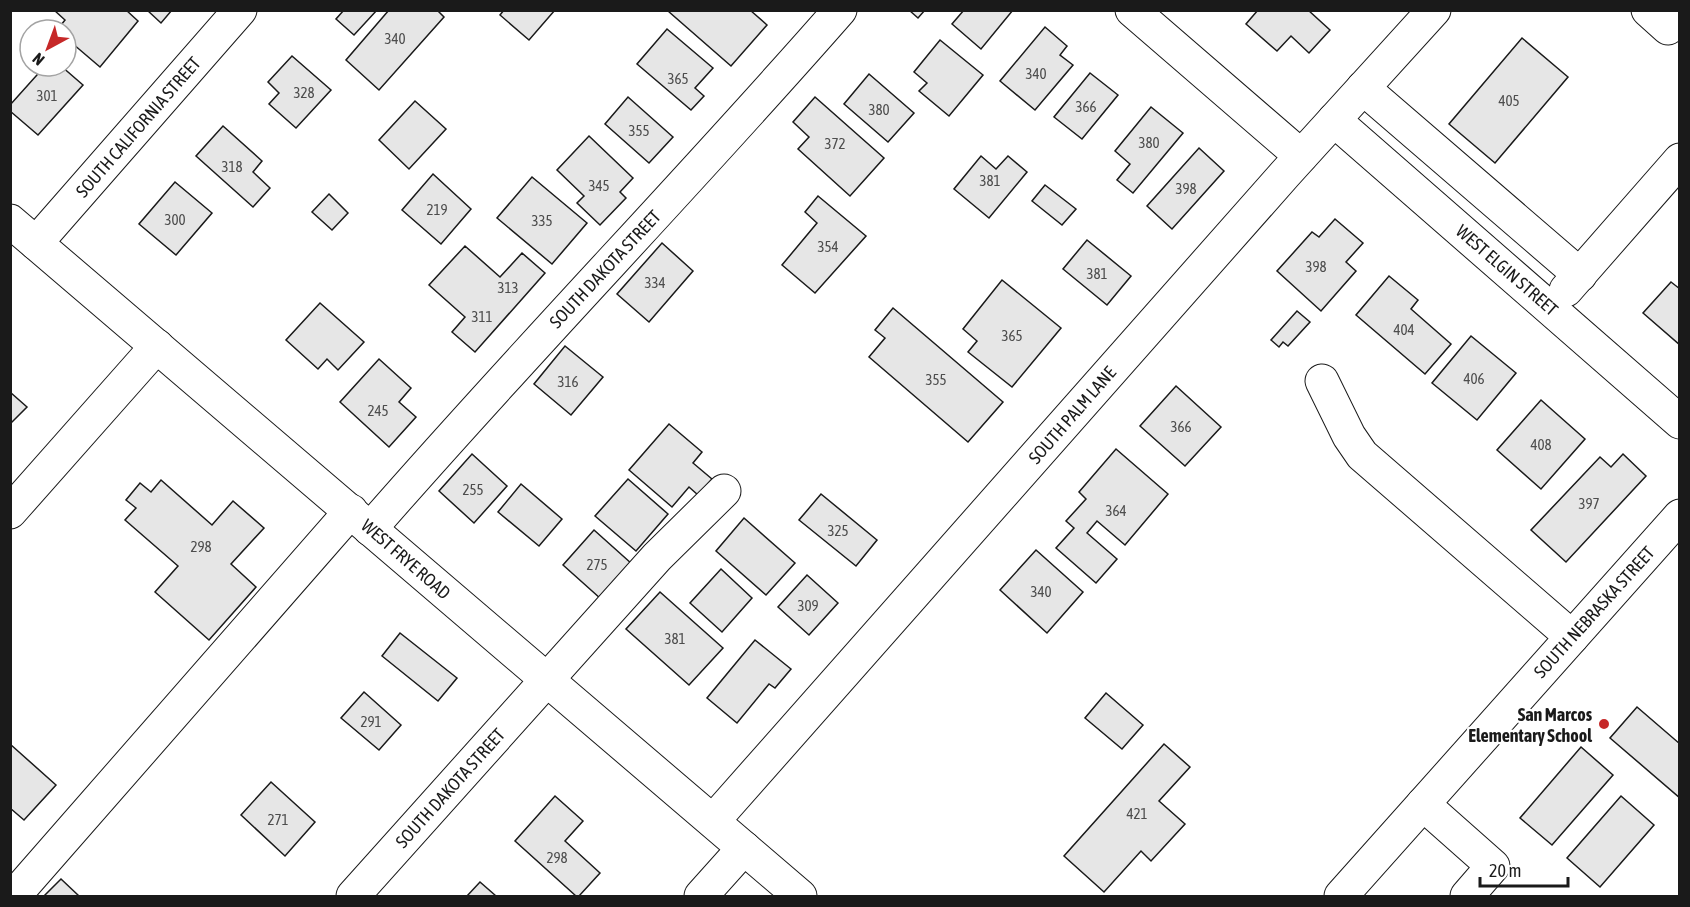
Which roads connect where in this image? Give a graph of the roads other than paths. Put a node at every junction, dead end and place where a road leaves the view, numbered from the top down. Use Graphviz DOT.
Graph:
graph roads {
  1 [pos="240,10"];
  2 [pos="840,10"];
  3 [pos="1132,10"];
  4 [pos="1434,10"];
  5 [pos="1363,88"];
  6 [pos="1334,120"];
  7 [pos="1301,156"];
  8 [pos="1680,160"];
  9 [pos="10,221"];
  10 [pos="36,243"];
  11 [pos="1580,275"];
  12 [pos="1551,308"];
  13 [pos="157,346"];
  14 [pos="1322,381"];
  15 [pos="1680,422"];
  16 [pos="724,491"];
  17 [pos="10,512"];
  18 [pos="1680,516"];
  19 [pos="360,520"];
  20 [pos="1572,637"];
  21 [pos="547,679"];
  22 [pos="1423,804"];
  23 [pos="713,822"];
  24 [pos="744,848"];
  25 [pos="14,897"];
  26 [pos="353,897"];
  27 [pos="701,897"];
  28 [pos="800,897"];
  29 [pos="1341,897"];
  30 [pos="1467,897"];
  1 -- 10 [label="street, SOUTH CALIFORNIA STREET"];
  2 -- 19 [label="street, SOUTH DAKOTA STREET"];
  3 -- 7 [label="street"];
  4 -- 5 [label="street, SOUTH PALM LANE"];
  5 -- 6 [label="street, SOUTH PALM LANE"];
  5 -- 11 [label="street"];
  6 -- 7 [label="street, SOUTH PALM LANE"];
  6 -- 12 [label="street, WEST ELGIN STREET"];
  7 -- 23 [label="street, SOUTH PALM LANE"];
  8 -- 11 [label="street"];
  9 -- 10 [label="street, WEST FRYE ROAD"];
  10 -- 13 [label="street, WEST FRYE ROAD"];
  11 -- 12 [label="street"];
  12 -- 15 [label="street, WEST ELGIN STREET"];
  13 -- 17 [label="street"];
  13 -- 19 [label="street, WEST FRYE ROAD"];
  14 -- 20 [label="street"];
  16 -- 21 [label="street, SOUTH DAKOTA STREET"];
  18 -- 20 [label="street, SOUTH NEBRASKA STREET"];
  19 -- 21 [label="street, WEST FRYE ROAD"];
  19 -- 25 [label="street, SOUTH DAKOTA STREET"];
  20 -- 22 [label="street, SOUTH NEBRASKA STREET"];
  21 -- 23 [label="street, WEST FRYE ROAD"];
  21 -- 26 [label="street, SOUTH DAKOTA STREET"];
  22 -- 29 [label="street, SOUTH NEBRASKA STREET"];
  22 -- 30 [label="street"];
  23 -- 24 [label="street, WEST FRYE ROAD"];
  24 -- 27 [label="street"];
  24 -- 28 [label="street, WEST FRYE ROAD"];
}
